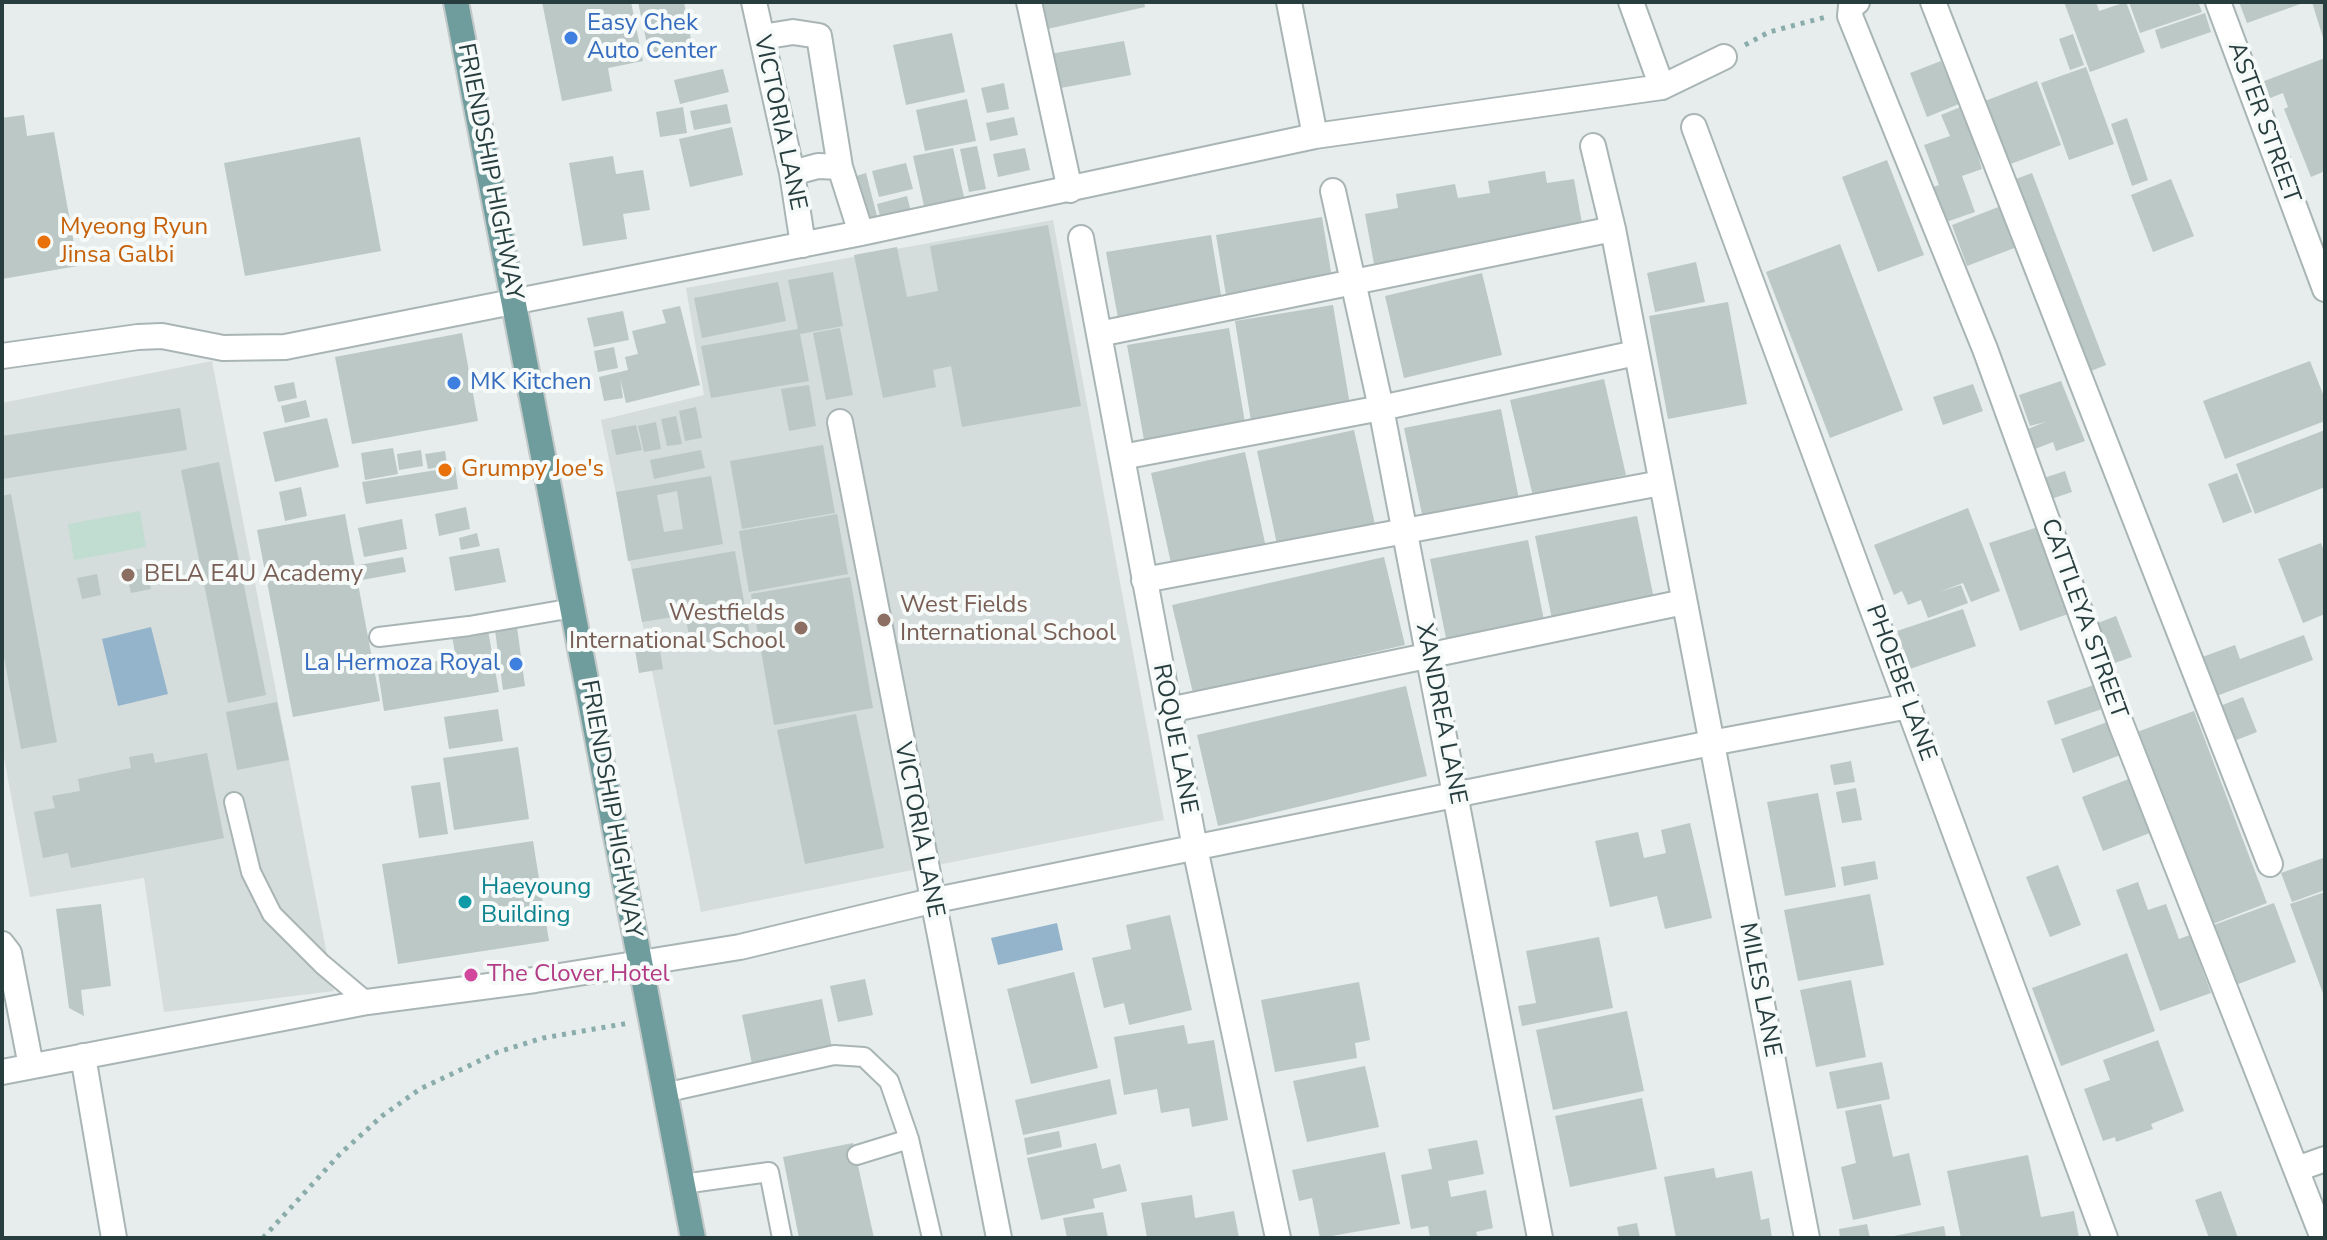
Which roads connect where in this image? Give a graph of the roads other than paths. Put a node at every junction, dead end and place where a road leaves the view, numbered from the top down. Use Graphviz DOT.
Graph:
graph roads {
  1 [pos="456,2"];
  2 [pos="754,2"];
  3 [pos="1029,2"];
  4 [pos="1289,2"];
  5 [pos="1631,2"];
  6 [pos="1933,2"];
  7 [pos="2218,2"];
  8 [pos="1853,6"];
  9 [pos="762,37"];
  10 [pos="1724,57"];
  11 [pos="1662,87"];
  12 [pos="1694,127"];
  13 [pos="1315,136"];
  14 [pos="1593,146"];
  15 [pos="840,167"];
  16 [pos="792,173"];
  17 [pos="1070,190"];
  18 [pos="1333,191"];
  19 [pos="1613,229"];
  20 [pos="861,233"];
  21 [pos="1081,238"];
  22 [pos="803,245"];
  23 [pos="1352,281"];
  24 [pos="2325,289"];
  25 [pos="514,300"];
  26 [pos="1099,334"];
  27 [pos="1636,353"];
  28 [pos="2,356"];
  29 [pos="1381,408"];
  30 [pos="840,422"];
  31 [pos="1122,457"];
  32 [pos="1661,483"];
  33 [pos="1405,532"];
  34 [pos="1144,580"];
  35 [pos="1684,602"];
  36 [pos="573,608"];
  37 [pos="379,637"];
  38 [pos="1429,656"];
  39 [pos="1909,706"];
  40 [pos="1169,710"];
  41 [pos="1711,743"];
  42 [pos="1456,795"];
  43 [pos="234,802"];
  44 [pos="1195,848"];
  45 [pos="2270,864"];
  46 [pos="931,901"];
  47 [pos="2,944"];
  48 [pos="638,964"];
  49 [pos="367,1002"];
  50 [pos="83,1056"];
  51 [pos="31,1066"];
  52 [pos="2,1072"];
  53 [pos="664,1093"];
  54 [pos="909,1139"];
  55 [pos="857,1155"];
  56 [pos="2325,1159"];
  57 [pos="2297,1169"];
  58 [pos="683,1184"];
  59 [pos="114,1238"];
  60 [pos="693,1238"];
  61 [pos="782,1238"];
  62 [pos="932,1238"];
  63 [pos="999,1238"];
  64 [pos="1278,1238"];
  65 [pos="1540,1238"];
  66 [pos="1807,1238"];
  67 [pos="2105,1238"];
  68 [pos="2323,1238"];
  1 -- 25 [label="main road, FRIENDSHIP HIGHWAY"];
  2 -- 9 [label="street, VICTORIA LANE"];
  3 -- 17 [label="street"];
  4 -- 13 [label="street"];
  5 -- 11 [label="street"];
  6 -- 45 [label="street"];
  7 -- 24 [label="street, ASTER STREET"];
  8 -- 57 [label="street, CATTLEYA STREET"];
  9 -- 15 [label="street"];
  9 -- 16 [label="street, VICTORIA LANE"];
  10 -- 11 [label="street"];
  11 -- 13 [label="street"];
  12 -- 39 [label="street, PHOEBE LANE"];
  13 -- 17 [label="street"];
  14 -- 19 [label="street, MILES LANE"];
  15 -- 16 [label="street"];
  15 -- 20 [label="street"];
  16 -- 22 [label="street, VICTORIA LANE"];
  17 -- 20 [label="street"];
  18 -- 23 [label="street, XANDREA LANE"];
  19 -- 23 [label="street"];
  19 -- 27 [label="street, MILES LANE"];
  20 -- 22 [label="street"];
  21 -- 26 [label="street, ROQUE LANE"];
  22 -- 25 [label="street"];
  23 -- 26 [label="street"];
  23 -- 29 [label="street, XANDREA LANE"];
  25 -- 28 [label="street"];
  25 -- 36 [label="main road, FRIENDSHIP HIGHWAY"];
  26 -- 31 [label="street, ROQUE LANE"];
  27 -- 29 [label="street"];
  27 -- 32 [label="street, MILES LANE"];
  29 -- 31 [label="street"];
  29 -- 33 [label="street, XANDREA LANE"];
  30 -- 46 [label="street, VICTORIA LANE"];
  31 -- 34 [label="street, ROQUE LANE"];
  32 -- 33 [label="street"];
  32 -- 35 [label="street, MILES LANE"];
  33 -- 34 [label="street"];
  33 -- 38 [label="street, XANDREA LANE"];
  34 -- 40 [label="street, ROQUE LANE"];
  35 -- 38 [label="street"];
  35 -- 41 [label="street, MILES LANE"];
  36 -- 37 [label="lane"];
  36 -- 48 [label="main road, FRIENDSHIP HIGHWAY"];
  38 -- 40 [label="street"];
  38 -- 42 [label="street, XANDREA LANE"];
  39 -- 41 [label="street"];
  39 -- 67 [label="street, PHOEBE LANE"];
  40 -- 44 [label="street, ROQUE LANE"];
  41 -- 42 [label="street"];
  41 -- 66 [label="street, MILES LANE"];
  42 -- 44 [label="street"];
  42 -- 65 [label="street, XANDREA LANE"];
  43 -- 49 [label="lane"];
  44 -- 46 [label="street"];
  44 -- 64 [label="street, ROQUE LANE"];
  46 -- 48 [label="street"];
  46 -- 63 [label="street, VICTORIA LANE"];
  47 -- 51 [label="street"];
  48 -- 49 [label="street"];
  48 -- 53 [label="main road, FRIENDSHIP HIGHWAY"];
  49 -- 50 [label="street"];
  50 -- 51 [label="street"];
  50 -- 59 [label="street"];
  51 -- 52 [label="street"];
  53 -- 54 [label="lane"];
  53 -- 58 [label="main road, FRIENDSHIP HIGHWAY"];
  54 -- 55 [label="lane"];
  54 -- 62 [label="lane"];
  56 -- 57 [label="street"];
  57 -- 68 [label="street, CATTLEYA STREET"];
  58 -- 60 [label="main road, FRIENDSHIP HIGHWAY"];
  58 -- 61 [label="lane"];
}
